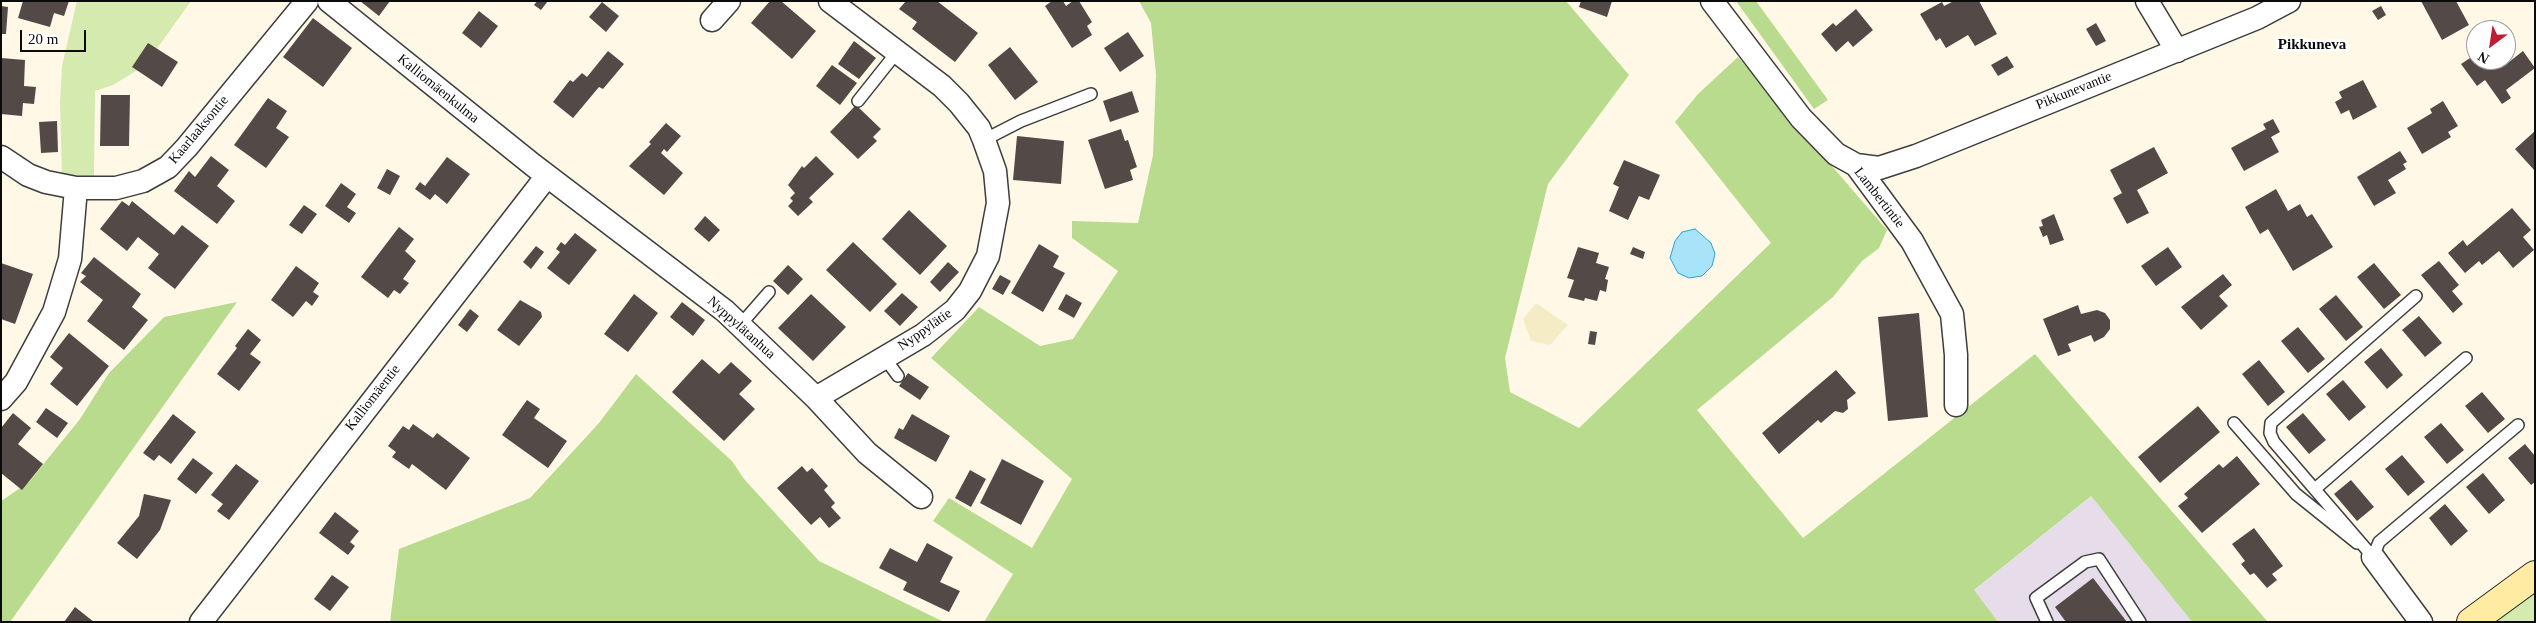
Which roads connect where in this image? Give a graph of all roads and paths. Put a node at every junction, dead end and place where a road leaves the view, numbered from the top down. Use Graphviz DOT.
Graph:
graph roads {
  1 [pos="307,1"];
  2 [pos="329,1"];
  3 [pos="729,1"];
  4 [pos="830,1"];
  5 [pos="1712,1"];
  6 [pos="2147,1"];
  7 [pos="2289,1"];
  8 [pos="712,20"];
  9 [pos="2177,51"];
  10 [pos="897,52"];
  11 [pos="1090,94"];
  12 [pos="858,101"];
  13 [pos="984,140"];
  14 [pos="1,158"];
  15 [pos="1856,165"];
  16 [pos="547,176"];
  17 [pos="76,188"];
  18 [pos="769,292"];
  19 [pos="2416,296"];
  20 [pos="741,324"];
  21 [pos="884,357"];
  22 [pos="2466,358"];
  23 [pos="898,376"];
  24 [pos="816,398"];
  25 [pos="1,399"];
  26 [pos="1956,405"];
  27 [pos="2234,423"];
  28 [pos="2518,425"];
  29 [pos="2315,489"];
  30 [pos="921,497"];
  31 [pos="2373,557"];
  32 [pos="2535,575"];
  33 [pos="201,622"];
  34 [pos="2047,622"];
  35 [pos="2140,622"];
  36 [pos="2422,622"];
  37 [pos="2471,622"];
  1 -- 17 [label="street, Kaarlaaksontie"];
  2 -- 16 [label="street, Kalliomäenkulma"];
  3 -- 8 [label="street"];
  4 -- 10 [label="street, Nyppylätie"];
  5 -- 15 [label="street, Lambertintie"];
  6 -- 9 [label="street"];
  7 -- 9 [label="street, Pikkunevantie"];
  9 -- 15 [label="street, Pikkunevantie"];
  10 -- 12 [label="lane"];
  10 -- 13 [label="street, Nyppylätie"];
  11 -- 13 [label="lane"];
  13 -- 21 [label="street, Nyppylätie"];
  14 -- 17 [label="street, Kaarlaaksontie"];
  15 -- 26 [label="street, Lambertintie"];
  16 -- 20 [label="street, Nyppylätanhua"];
  16 -- 33 [label="street, Kalliomäentie"];
  17 -- 25 [label="street"];
  18 -- 20 [label="lane"];
  19 -- 29 [label="lane"];
  20 -- 24 [label="street, Nyppylätanhua"];
  21 -- 23 [label="lane"];
  21 -- 24 [label="street, Nyppylätie"];
  22 -- 29 [label="lane"];
  24 -- 30 [label="street, Nyppylätanhua"];
  27 -- 31 [label="lane"];
  28 -- 31 [label="lane"];
  29 -- 31 [label="lane"];
  31 -- 36 [label="street"];
  32 -- 37 [label="street"];
  34 -- 35 [label="lane"];
}
